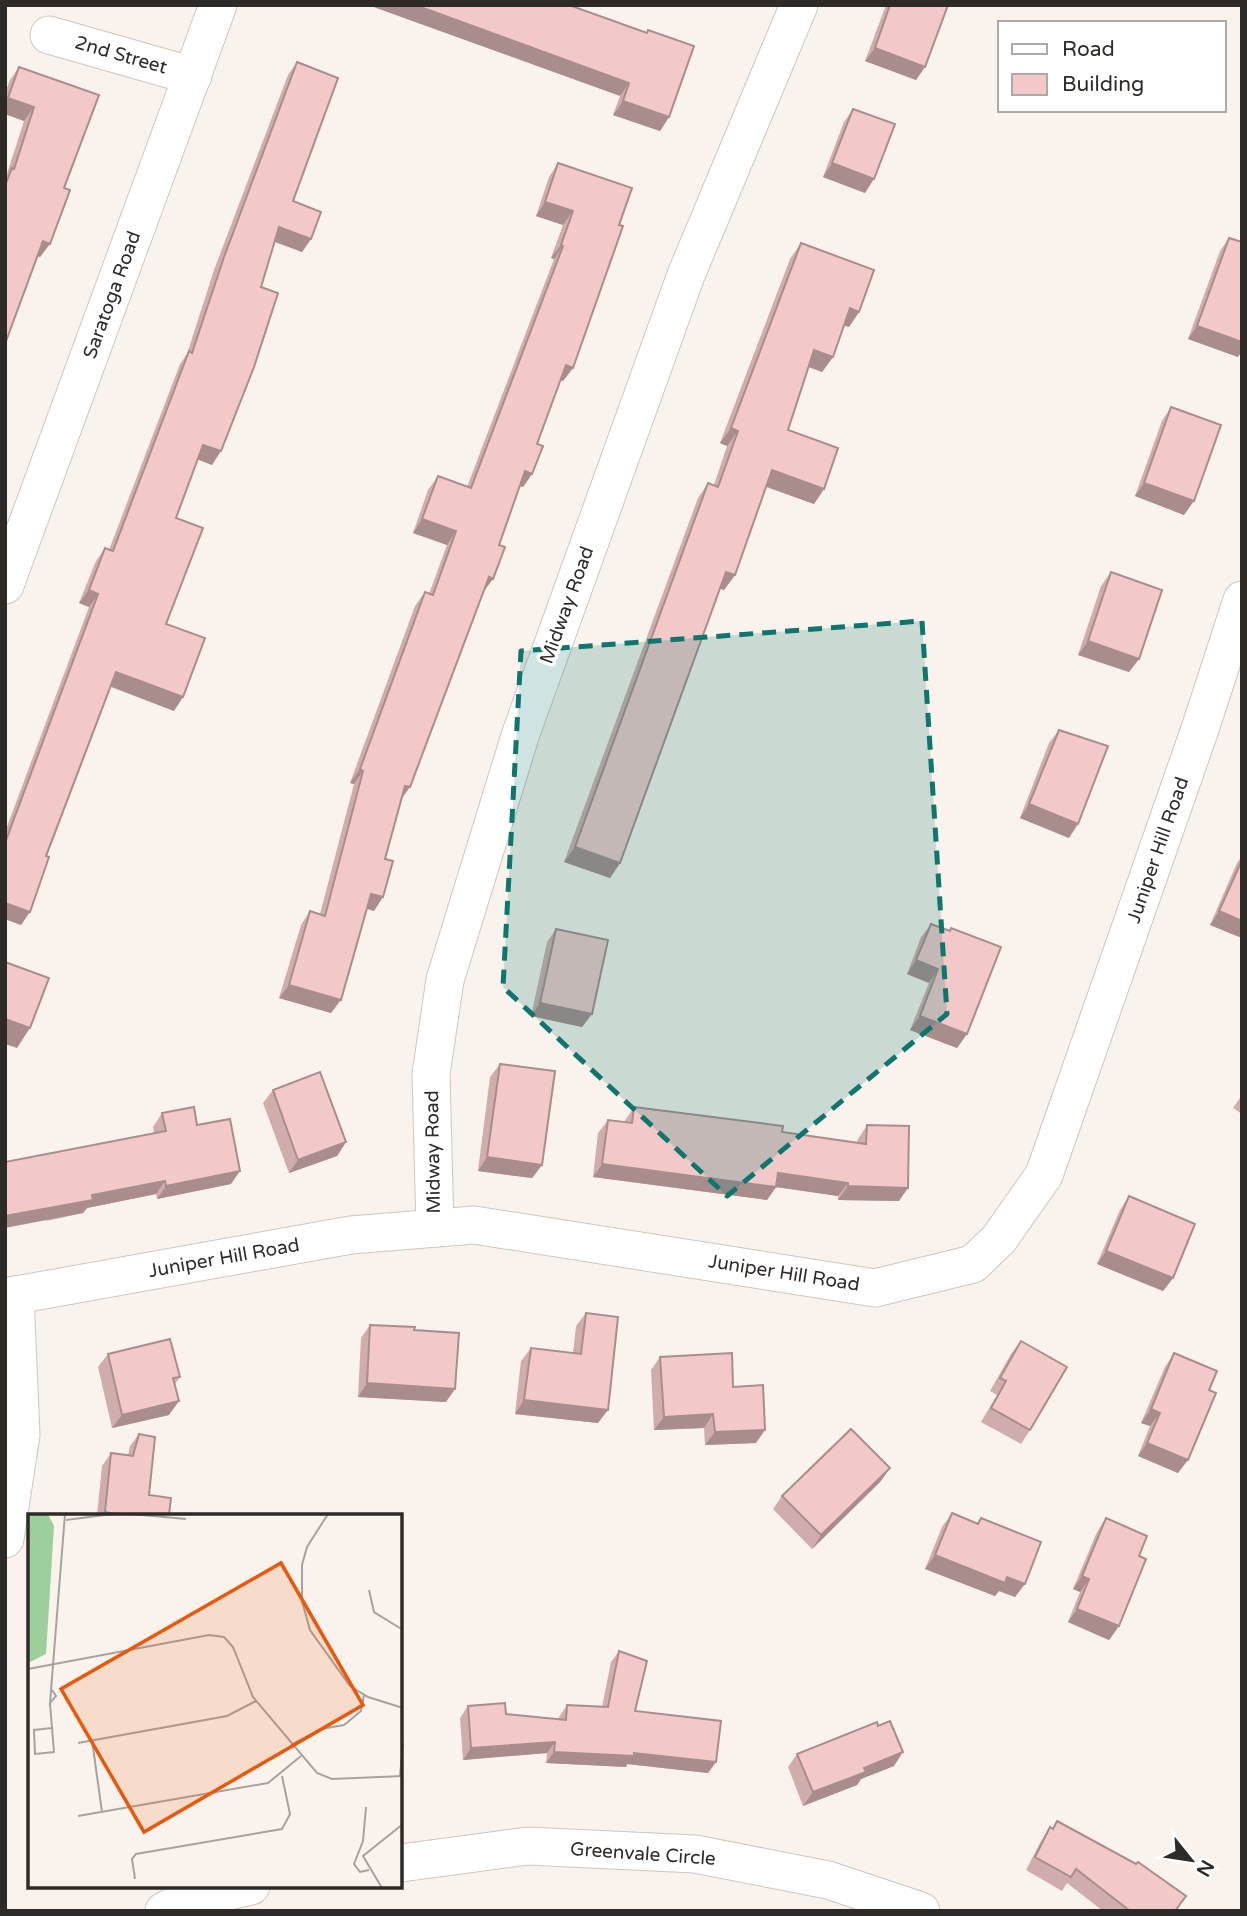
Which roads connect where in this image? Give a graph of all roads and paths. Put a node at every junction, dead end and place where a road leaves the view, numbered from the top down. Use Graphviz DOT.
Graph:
graph roads {
  1 [pos="218,5"];
  2 [pos="793,7"];
  3 [pos="49,35"];
  4 [pos="193,76"];
  5 [pos="5,585"];
  6 [pos="1242,600"];
  7 [pos="435,1228"];
  8 [pos="10,1296"];
  9 [pos="5,1539"];
  10 [pos="402,1863"];
  11 [pos="242,1888"];
  12 [pos="164,1911"];
  13 [pos="921,1911"];
  1 -- 4 [label="street, Saratoga Road"];
  2 -- 7 [label="street, Midway Road"];
  3 -- 4 [label="street, 2nd Street"];
  4 -- 5 [label="street, Saratoga Road"];
  6 -- 7 [label="street, Juniper Hill Road"];
  7 -- 8 [label="street, Juniper Hill Road"];
  8 -- 9 [label="street"];
  10 -- 13 [label="street, Greenvale Circle"];
  11 -- 12 [label="street"];
}
